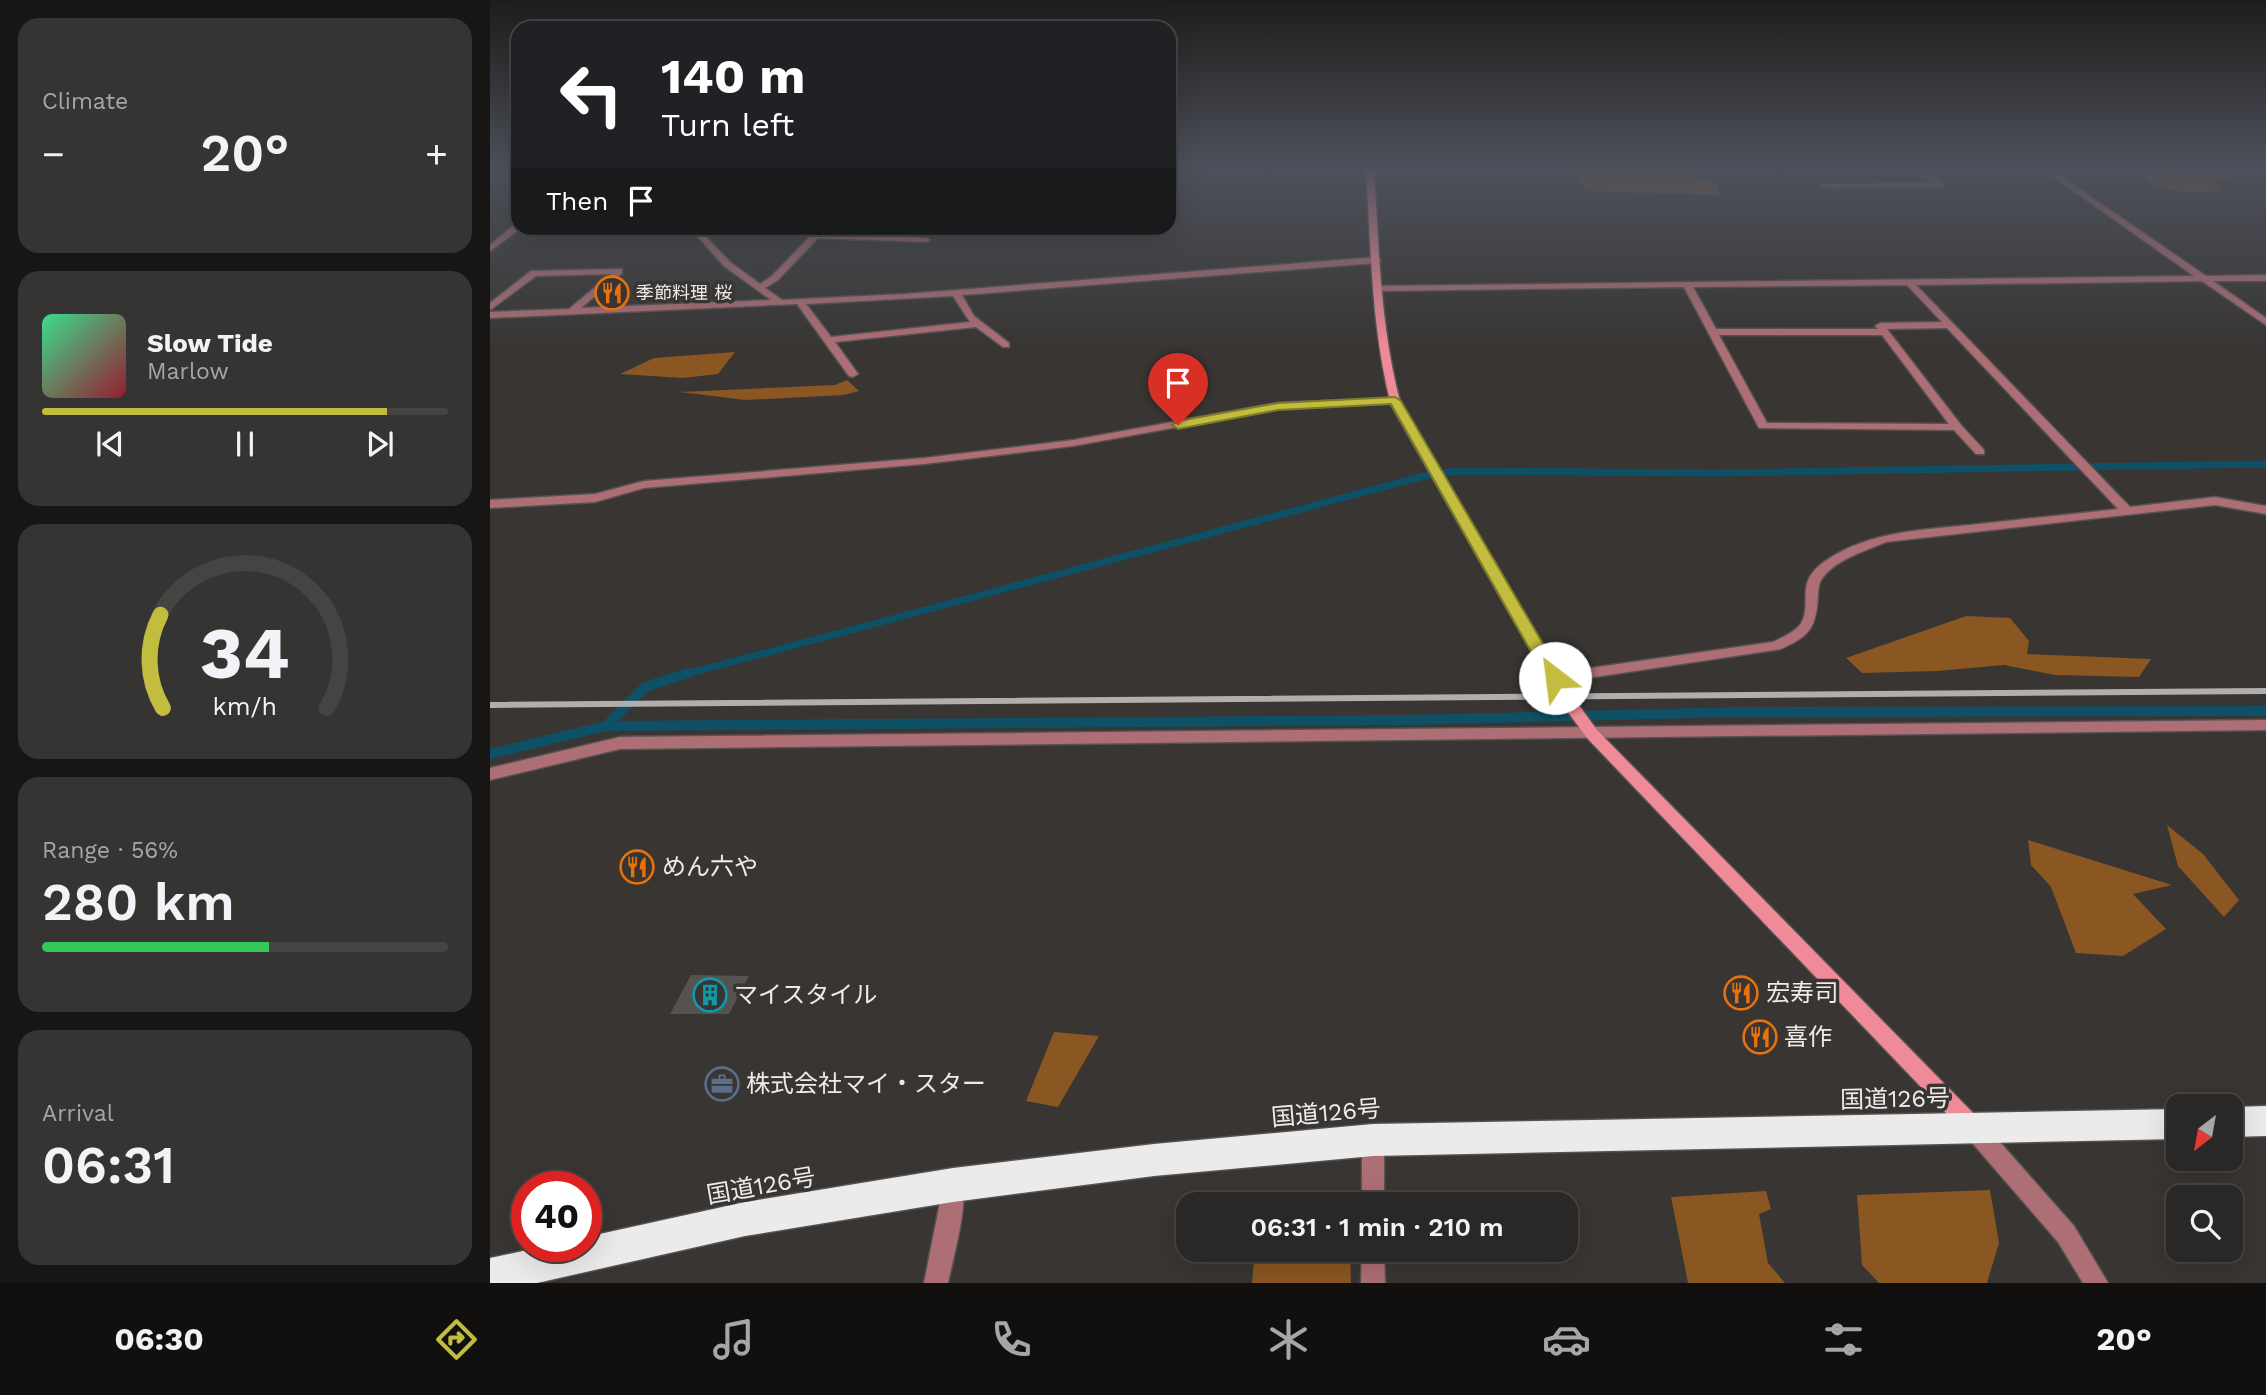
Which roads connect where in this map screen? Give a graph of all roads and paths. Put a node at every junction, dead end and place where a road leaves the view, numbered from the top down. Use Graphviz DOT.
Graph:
graph roads {
  1 [pos="1375,228"];
  2 [pos="2131,228"];
  3 [pos="511,232"];
  4 [pos="700,235"];
  5 [pos="815,235"];
  6 [pos="858,235"];
  7 [pos="926,240"];
  8 [pos="490,250"];
  9 [pos="1377,260"];
  10 [pos="2203,278"];
  11 [pos="2266,278"];
  12 [pos="1909,282"];
  13 [pos="1687,284"];
  14 [pos="760,287"];
  15 [pos="1377,288"];
  16 [pos="956,293"];
  17 [pos="801,303"];
  18 [pos="782,304"];
  19 [pos="490,307"];
  20 [pos="570,313"];
  21 [pos="490,315"];
  22 [pos="2266,322"];
  23 [pos="981,324"];
  24 [pos="1951,325"];
  25 [pos="1714,332"];
  26 [pos="1884,332"];
  27 [pos="828,340"];
  28 [pos="1006,345"];
  29 [pos="853,374"];
  30 [pos="1395,401"];
  31 [pos="1957,427"];
  32 [pos="1980,452"];
  33 [pos="490,504"];
  34 [pos="2266,510"];
  35 [pos="2127,511"];
  36 [pos="1555,678"];
  37 [pos="2266,725"];
  38 [pos="1591,732"];
  39 [pos="490,774"];
  40 [pos="2266,1121"];
  41 [pos="2244,1122"];
  42 [pos="2166,1124"];
  43 [pos="1975,1129"];
  44 [pos="1373,1140"];
  45 [pos="953,1185"];
  46 [pos="1373,1192"];
  47 [pos="1373,1262"];
  48 [pos="490,1276"];
  49 [pos="936,1283"];
  50 [pos="1373,1283"];
  51 [pos="2096,1283"];
  1 -- 9 [label="street"];
  2 -- 10 [label="street"];
  3 -- 8 [label="street"];
  4 -- 14 [label="street"];
  5 -- 14 [label="street"];
  6 -- 7 [label="street"];
  9 -- 15 [label="street"];
  9 -- 16 [label="street"];
  10 -- 11 [label="street"];
  10 -- 12 [label="street"];
  10 -- 22 [label="street"];
  12 -- 13 [label="street"];
  12 -- 24 [label="street"];
  13 -- 15 [label="street"];
  13 -- 25 [label="street"];
  14 -- 18 [label="street"];
  15 -- 30 [label="street"];
  16 -- 17 [label="street"];
  16 -- 23 [label="street"];
  17 -- 18 [label="street"];
  17 -- 27 [label="street"];
  18 -- 20 [label="street"];
  19 -- 20 [label="street"];
  20 -- 21 [label="street"];
  23 -- 27 [label="street"];
  23 -- 28 [label="street"];
  24 -- 26 [label="street"];
  24 -- 35 [label="street"];
  25 -- 26 [label="street"];
  25 -- 31 [label="street"];
  26 -- 31 [label="street"];
  27 -- 29 [label="street"];
  30 -- 33 [label="street"];
  30 -- 36 [label="street"];
  31 -- 32 [label="street"];
  34 -- 35 [label="street"];
  35 -- 36 [label="street"];
  36 -- 38 [label="street"];
  37 -- 38 [label="street"];
  38 -- 39 [label="street"];
  38 -- 43 [label="street"];
  40 -- 41 [label="highway"];
  42 -- 43 [label="highway, 国道126号"];
  43 -- 44 [label="highway, 国道126号"];
  43 -- 51 [label="street"];
  44 -- 45 [label="highway, 国道126号"];
  44 -- 46 [label="street"];
  45 -- 48 [label="highway, 国道126号"];
  45 -- 49 [label="street"];
  47 -- 50 [label="street"];
}
